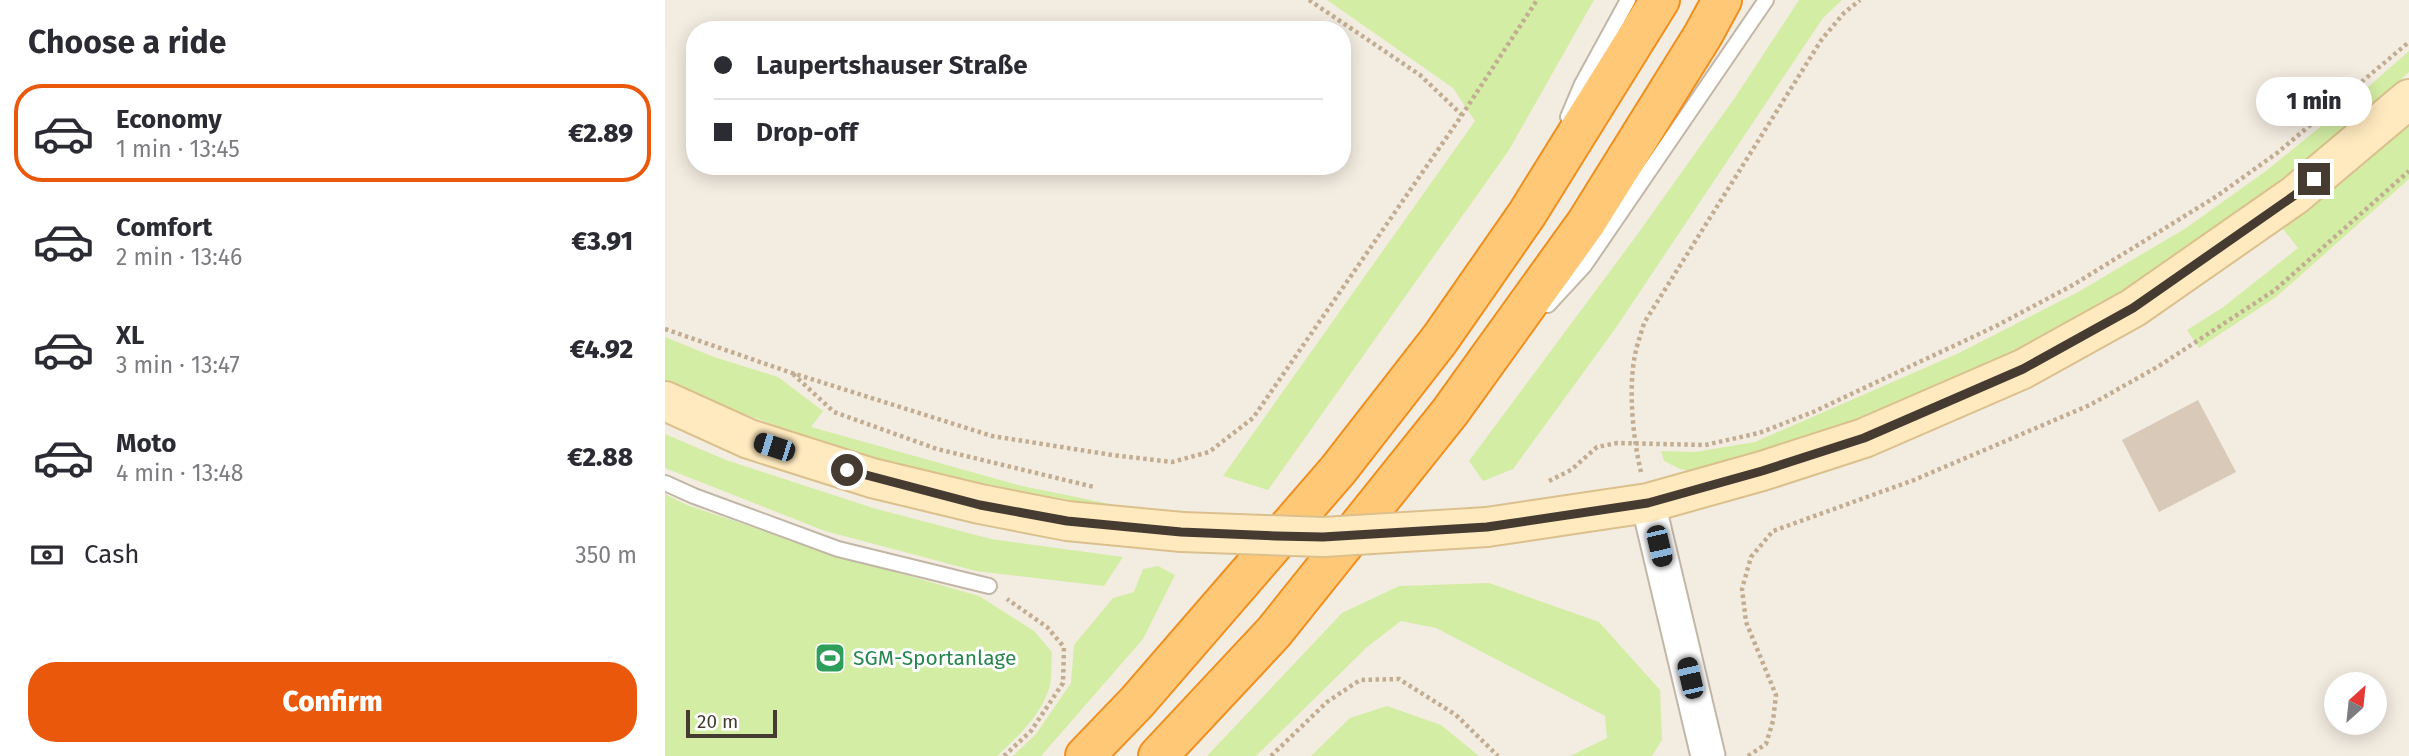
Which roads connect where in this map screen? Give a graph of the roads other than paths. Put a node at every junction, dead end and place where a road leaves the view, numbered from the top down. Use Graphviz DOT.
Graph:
graph roads {
  1 [pos="1628,0"];
  2 [pos="1660,0"];
  3 [pos="1722,0"];
  4 [pos="1766,0"];
  5 [pos="2409,99"];
  6 [pos="1527,214"];
  7 [pos="665,401"];
  8 [pos="1450,412"];
  9 [pos="665,483"];
  10 [pos="1648,503"];
  11 [pos="989,586"];
  12 [pos="1085,756"];
  13 [pos="1158,756"];
  14 [pos="1708,756"];
  1 -- 6 [label="lane"];
  2 -- 6 [label="highway"];
  3 -- 8 [label="highway"];
  4 -- 8 [label="lane"];
  5 -- 10 [label="main road"];
  6 -- 12 [label="highway"];
  7 -- 10 [label="main road, bridge"];
  8 -- 13 [label="highway"];
  9 -- 11 [label="lane"];
  10 -- 14 [label="street"];
}
